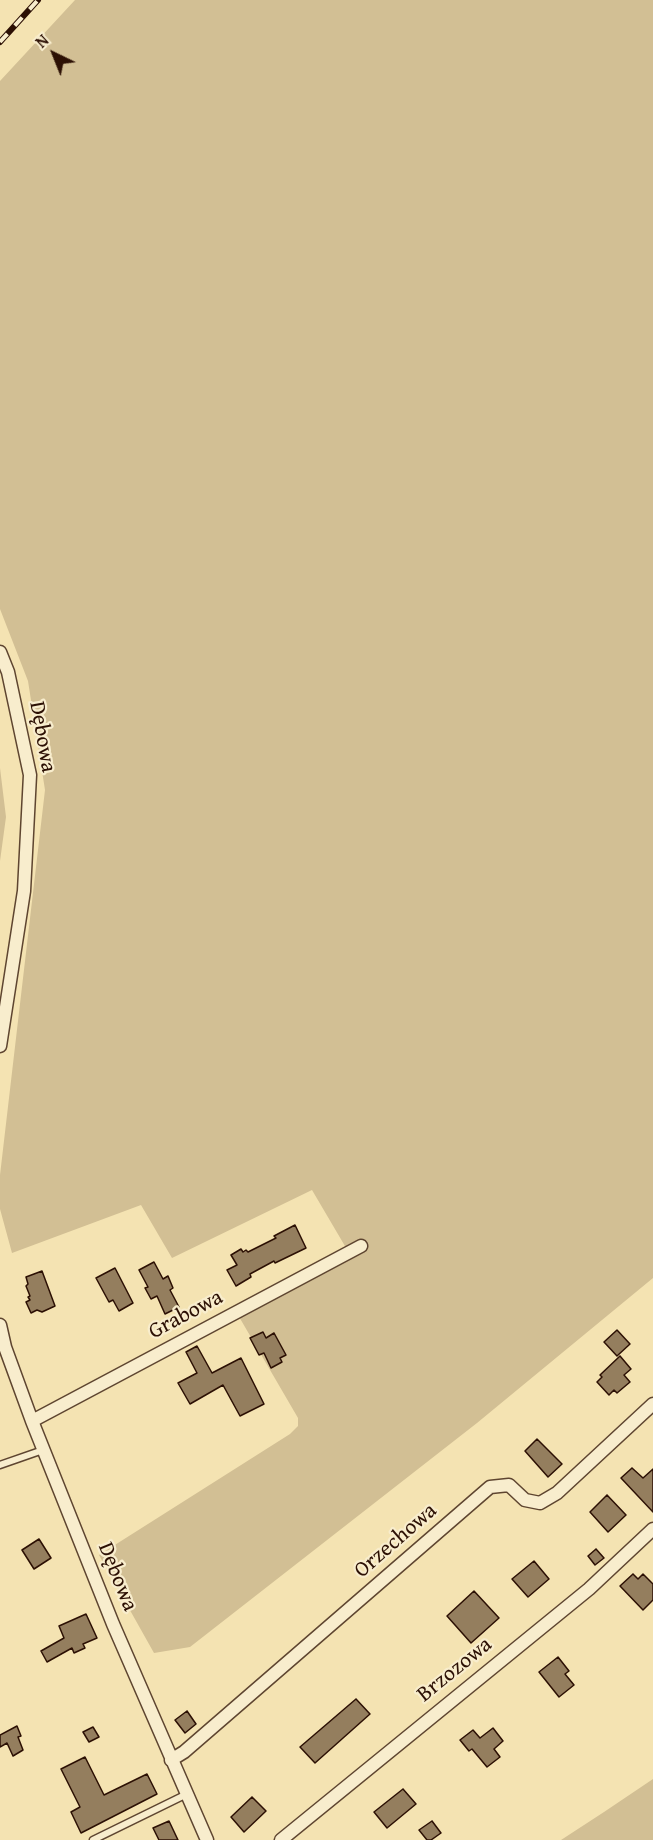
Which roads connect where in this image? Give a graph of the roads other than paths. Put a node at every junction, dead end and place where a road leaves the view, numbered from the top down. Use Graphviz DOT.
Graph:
graph roads {
  1 [pos="0,652"];
  2 [pos="0,1046"];
  3 [pos="361,1246"];
  4 [pos="0,1325"];
  5 [pos="653,1404"];
  6 [pos="32,1421"];
  7 [pos="44,1450"];
  8 [pos="0,1465"];
  9 [pos="653,1529"];
  10 [pos="171,1760"];
  11 [pos="186,1794"];
  12 [pos="93,1840"];
  13 [pos="207,1840"];
  14 [pos="281,1840"];
  1 -- 2 [label="street, Dębowa"];
  3 -- 6 [label="street, Grabowa"];
  4 -- 6 [label="street, Dębowa"];
  5 -- 10 [label="street, Orzechowa"];
  6 -- 7 [label="street, Dębowa"];
  7 -- 8 [label="lane"];
  7 -- 10 [label="street, Dębowa"];
  9 -- 14 [label="street, Brzozowa"];
  10 -- 11 [label="street, Dębowa"];
  11 -- 12 [label="lane"];
  11 -- 13 [label="street, Dębowa"];
}
